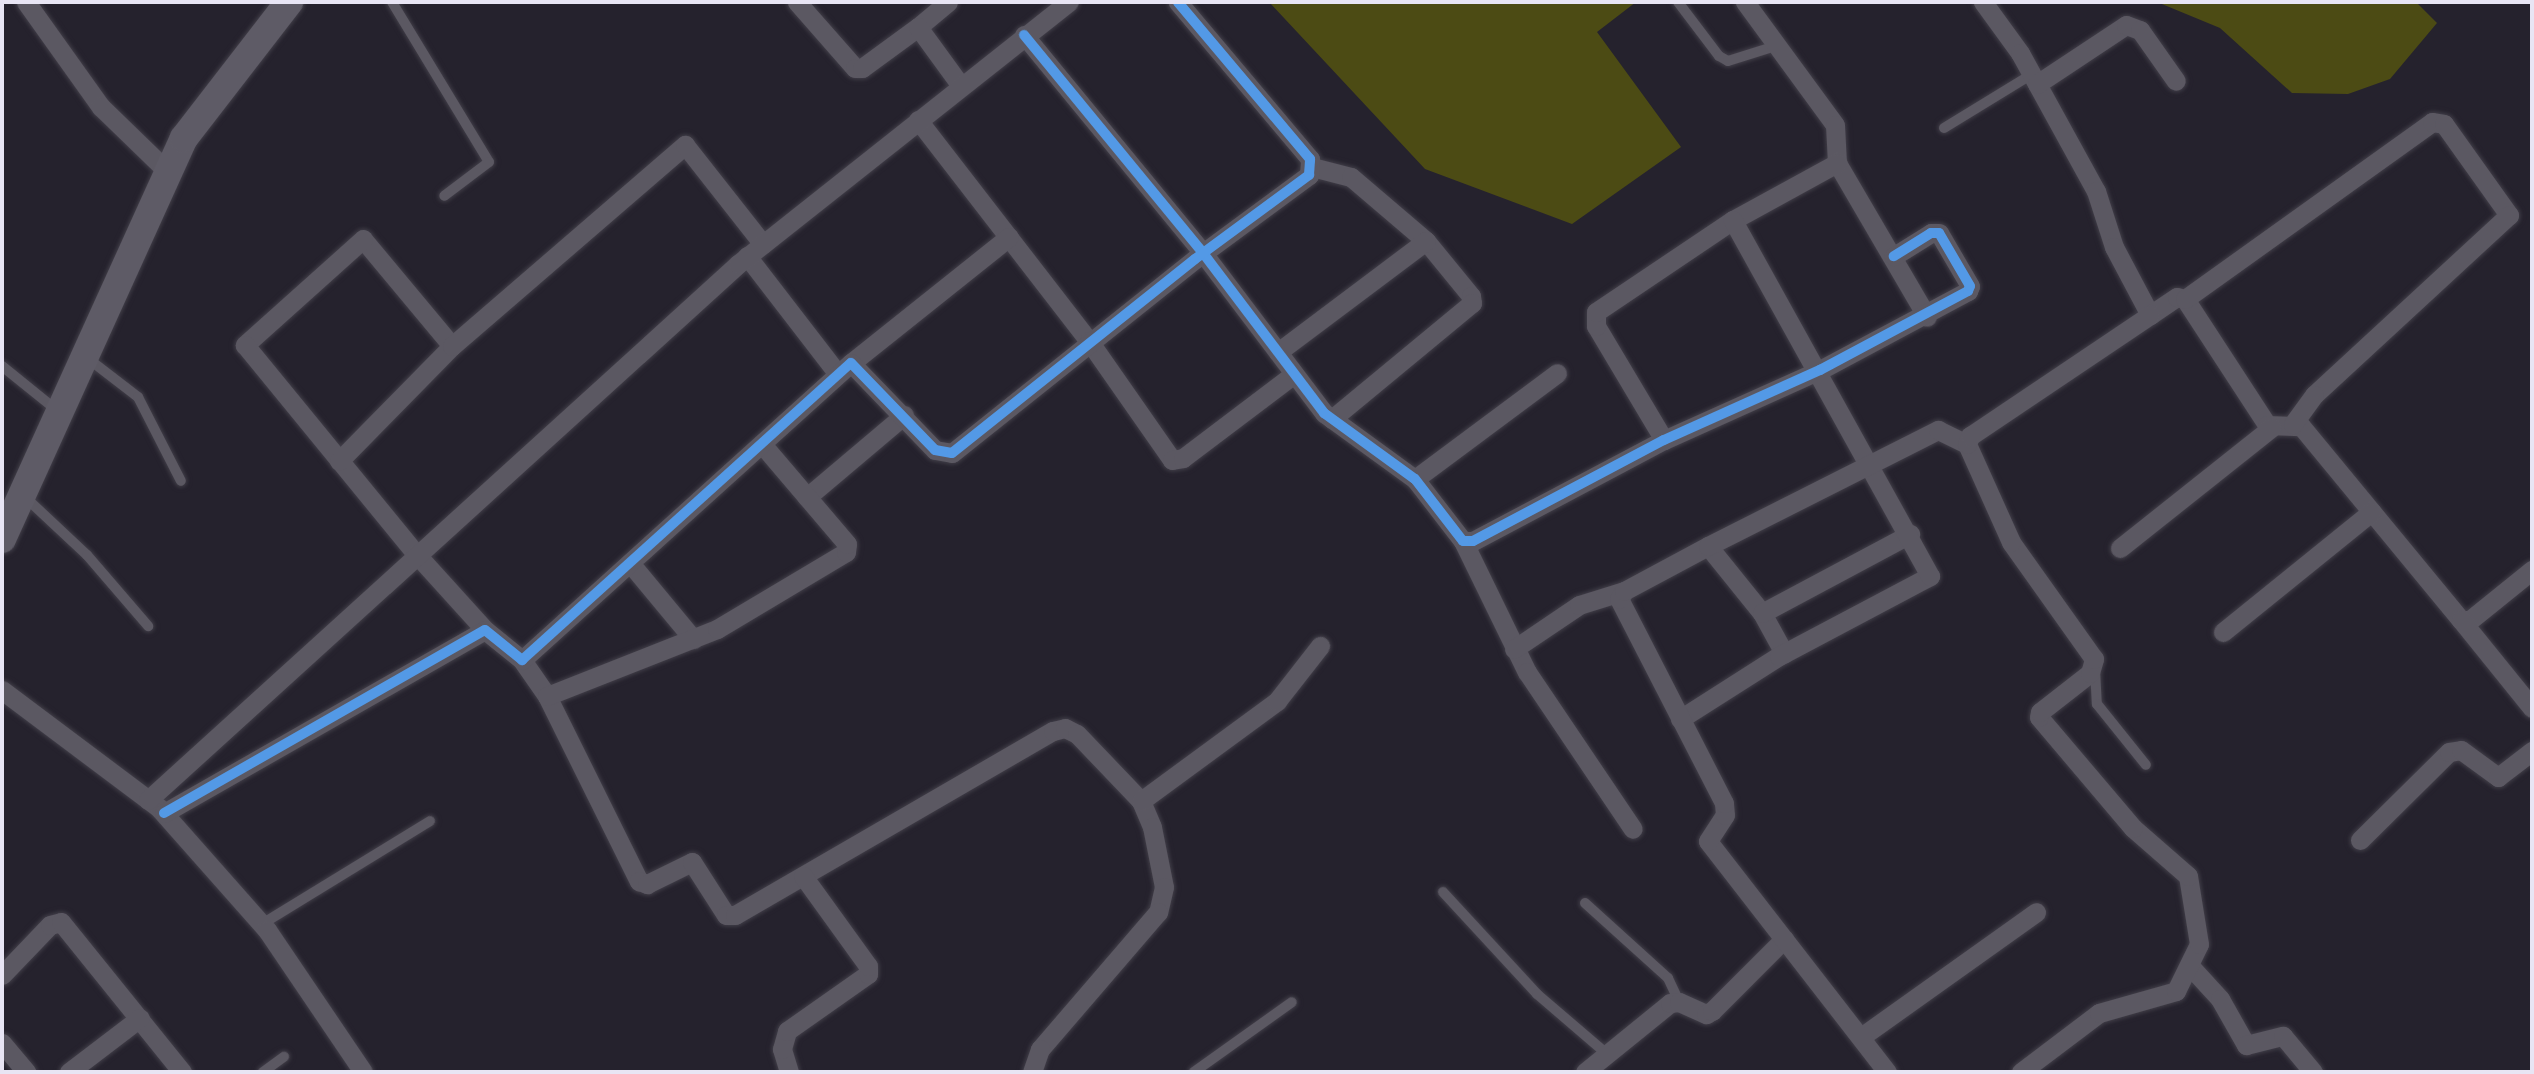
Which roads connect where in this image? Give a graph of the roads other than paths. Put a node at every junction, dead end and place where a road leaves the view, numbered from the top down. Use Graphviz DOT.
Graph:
graph roads {
  1 [pos="26,2"];
  2 [pos="289,2"];
  3 [pos="392,2"];
  4 [pos="797,2"];
  5 [pos="948,2"];
  6 [pos="1069,2"];
  7 [pos="1178,2"];
  8 [pos="1678,2"];
  9 [pos="1745,2"];
  10 [pos="1983,2"];
  11 [pos="918,27"];
  12 [pos="1024,35"];
  13 [pos="1776,46"];
  14 [pos="2034,79"];
  15 [pos="2176,81"];
  16 [pos="961,86"];
  17 [pos="918,120"];
  18 [pos="1944,128"];
  19 [pos="1837,163"];
  20 [pos="1312,167"];
  21 [pos="168,172"];
  22 [pos="444,196"];
  23 [pos="1733,220"];
  24 [pos="1009,237"];
  25 [pos="1426,241"];
  26 [pos="755,250"];
  27 [pos="1203,253"];
  28 [pos="1894,256"];
  29 [pos="2185,299"];
  30 [pos="2150,315"];
  31 [pos="1927,317"];
  32 [pos="1090,341"];
  33 [pos="452,346"];
  34 [pos="1278,352"];
  35 [pos="85,356"];
  36 [pos="2,366"];
  37 [pos="845,369"];
  38 [pos="1820,370"];
  39 [pos="1557,373"];
  40 [pos="1294,374"];
  41 [pos="59,412"];
  42 [pos="904,415"];
  43 [pos="1332,419"];
  44 [pos="2293,424"];
  45 [pos="2272,427"];
  46 [pos="1664,440"];
  47 [pos="762,444"];
  48 [pos="1967,444"];
  49 [pos="339,461"];
  50 [pos="1870,461"];
  51 [pos="1415,479"];
  52 [pos="181,481"];
  53 [pos="22,494"];
  54 [pos="807,497"];
  55 [pos="2371,512"];
  56 [pos="1910,534"];
  57 [pos="2,539"];
  58 [pos="1463,541"];
  59 [pos="1708,546"];
  60 [pos="2120,548"];
  61 [pos="417,555"];
  62 [pos="630,563"];
  63 [pos="2532,570"];
  64 [pos="1624,591"];
  65 [pos="1762,613"];
  66 [pos="2461,620"];
  67 [pos="148,626"];
  68 [pos="485,630"];
  69 [pos="2223,632"];
  70 [pos="693,639"];
  71 [pos="1320,646"];
  72 [pos="1514,649"];
  73 [pos="1784,653"];
  74 [pos="522,660"];
  75 [pos="2095,666"];
  76 [pos="2,690"];
  77 [pos="547,696"];
  78 [pos="2532,708"];
  79 [pos="1680,719"];
  80 [pos="2532,751"];
  81 [pos="2146,765"];
  82 [pos="148,800"];
  83 [pos="1140,802"];
  84 [pos="164,813"];
  85 [pos="430,821"];
  86 [pos="1633,829"];
  87 [pos="2360,840"];
  88 [pos="803,876"];
  89 [pos="1443,892"];
  90 [pos="1585,903"];
  91 [pos="2036,912"];
  92 [pos="262,924"];
  93 [pos="1784,939"];
  94 [pos="2189,964"];
  95 [pos="2,975"];
  96 [pos="1292,1002"];
  97 [pos="1679,1002"];
  98 [pos="140,1018"];
  99 [pos="1861,1037"];
  100 [pos="2,1043"];
  101 [pos="1607,1054"];
  102 [pos="285,1057"];
  103 [pos="26,1072"];
  104 [pos="69,1072"];
  105 [pos="182,1072"];
  106 [pos="263,1072"];
  107 [pos="363,1072"];
  108 [pos="789,1072"];
  109 [pos="1032,1072"];
  110 [pos="1194,1072"];
  111 [pos="1585,1072"];
  112 [pos="1887,1072"];
  113 [pos="2021,1072"];
  114 [pos="2313,1072"];
  1 -- 21 [label="street"];
  2 -- 21 [label="street"];
  3 -- 22 [label="lane"];
  4 -- 11 [label="street"];
  5 -- 11 [label="street"];
  6 -- 12 [label="street"];
  7 -- 20 [label="street"];
  8 -- 13 [label="lane"];
  9 -- 13 [label="street"];
  10 -- 14 [label="street"];
  11 -- 16 [label="street"];
  12 -- 16 [label="street"];
  12 -- 27 [label="street"];
  13 -- 19 [label="street"];
  14 -- 15 [label="street"];
  14 -- 18 [label="lane"];
  14 -- 30 [label="street"];
  16 -- 17 [label="street"];
  17 -- 24 [label="street"];
  17 -- 26 [label="street"];
  19 -- 23 [label="street"];
  19 -- 28 [label="street"];
  20 -- 25 [label="street"];
  20 -- 27 [label="street"];
  21 -- 35 [label="street"];
  23 -- 38 [label="street"];
  23 -- 46 [label="street"];
  24 -- 32 [label="street"];
  24 -- 37 [label="street"];
  25 -- 34 [label="street"];
  25 -- 43 [label="street"];
  26 -- 33 [label="street"];
  26 -- 37 [label="street"];
  26 -- 61 [label="street"];
  27 -- 32 [label="street"];
  27 -- 34 [label="street"];
  28 -- 31 [label="street"];
  28 -- 31 [label="street"];
  29 -- 30 [label="street"];
  29 -- 44 [label="street"];
  29 -- 45 [label="street"];
  30 -- 48 [label="street"];
  31 -- 38 [label="street"];
  32 -- 40 [label="street"];
  32 -- 42 [label="street"];
  33 -- 49 [label="street"];
  33 -- 49 [label="street"];
  34 -- 40 [label="street"];
  35 -- 41 [label="street"];
  35 -- 52 [label="lane"];
  36 -- 41 [label="lane"];
  37 -- 42 [label="street"];
  37 -- 47 [label="street"];
  38 -- 46 [label="street"];
  38 -- 50 [label="street"];
  39 -- 51 [label="street"];
  40 -- 43 [label="street"];
  41 -- 53 [label="street"];
  42 -- 54 [label="street"];
  43 -- 51 [label="street"];
  44 -- 45 [label="street"];
  44 -- 55 [label="street"];
  45 -- 60 [label="street"];
  46 -- 58 [label="street"];
  47 -- 54 [label="street"];
  47 -- 62 [label="street"];
  48 -- 50 [label="street"];
  48 -- 75 [label="street"];
  49 -- 61 [label="street"];
  50 -- 56 [label="street"];
  50 -- 59 [label="street"];
  51 -- 58 [label="street"];
  53 -- 57 [label="street"];
  53 -- 67 [label="lane"];
  54 -- 70 [label="street"];
  55 -- 66 [label="street"];
  55 -- 69 [label="street"];
  56 -- 65 [label="street"];
  56 -- 73 [label="street"];
  58 -- 72 [label="street"];
  59 -- 64 [label="street"];
  59 -- 65 [label="street"];
  61 -- 68 [label="street"];
  61 -- 82 [label="street"];
  62 -- 70 [label="street"];
  62 -- 74 [label="street"];
  63 -- 66 [label="street"];
  64 -- 72 [label="street"];
  64 -- 79 [label="street"];
  65 -- 73 [label="street"];
  66 -- 78 [label="street"];
  68 -- 74 [label="street"];
  68 -- 84 [label="street"];
  70 -- 77 [label="street"];
  71 -- 83 [label="street"];
  72 -- 86 [label="street"];
  73 -- 79 [label="street"];
  74 -- 77 [label="street"];
  75 -- 81 [label="lane"];
  75 -- 94 [label="street"];
  76 -- 82 [label="street"];
  77 -- 88 [label="street"];
  79 -- 93 [label="street"];
  80 -- 87 [label="street"];
  82 -- 84 [label="street"];
  83 -- 88 [label="street"];
  83 -- 109 [label="street"];
  84 -- 92 [label="street"];
  85 -- 92 [label="lane"];
  88 -- 108 [label="street"];
  89 -- 101 [label="lane"];
  90 -- 97 [label="lane"];
  91 -- 99 [label="street"];
  92 -- 107 [label="street"];
  93 -- 97 [label="street"];
  93 -- 99 [label="street"];
  94 -- 113 [label="street"];
  94 -- 114 [label="street"];
  95 -- 98 [label="street"];
  96 -- 110 [label="lane"];
  97 -- 101 [label="street"];
  98 -- 104 [label="street"];
  98 -- 105 [label="street"];
  99 -- 112 [label="street"];
  100 -- 103 [label="street"];
  101 -- 111 [label="street"];
  102 -- 106 [label="lane"];
}
